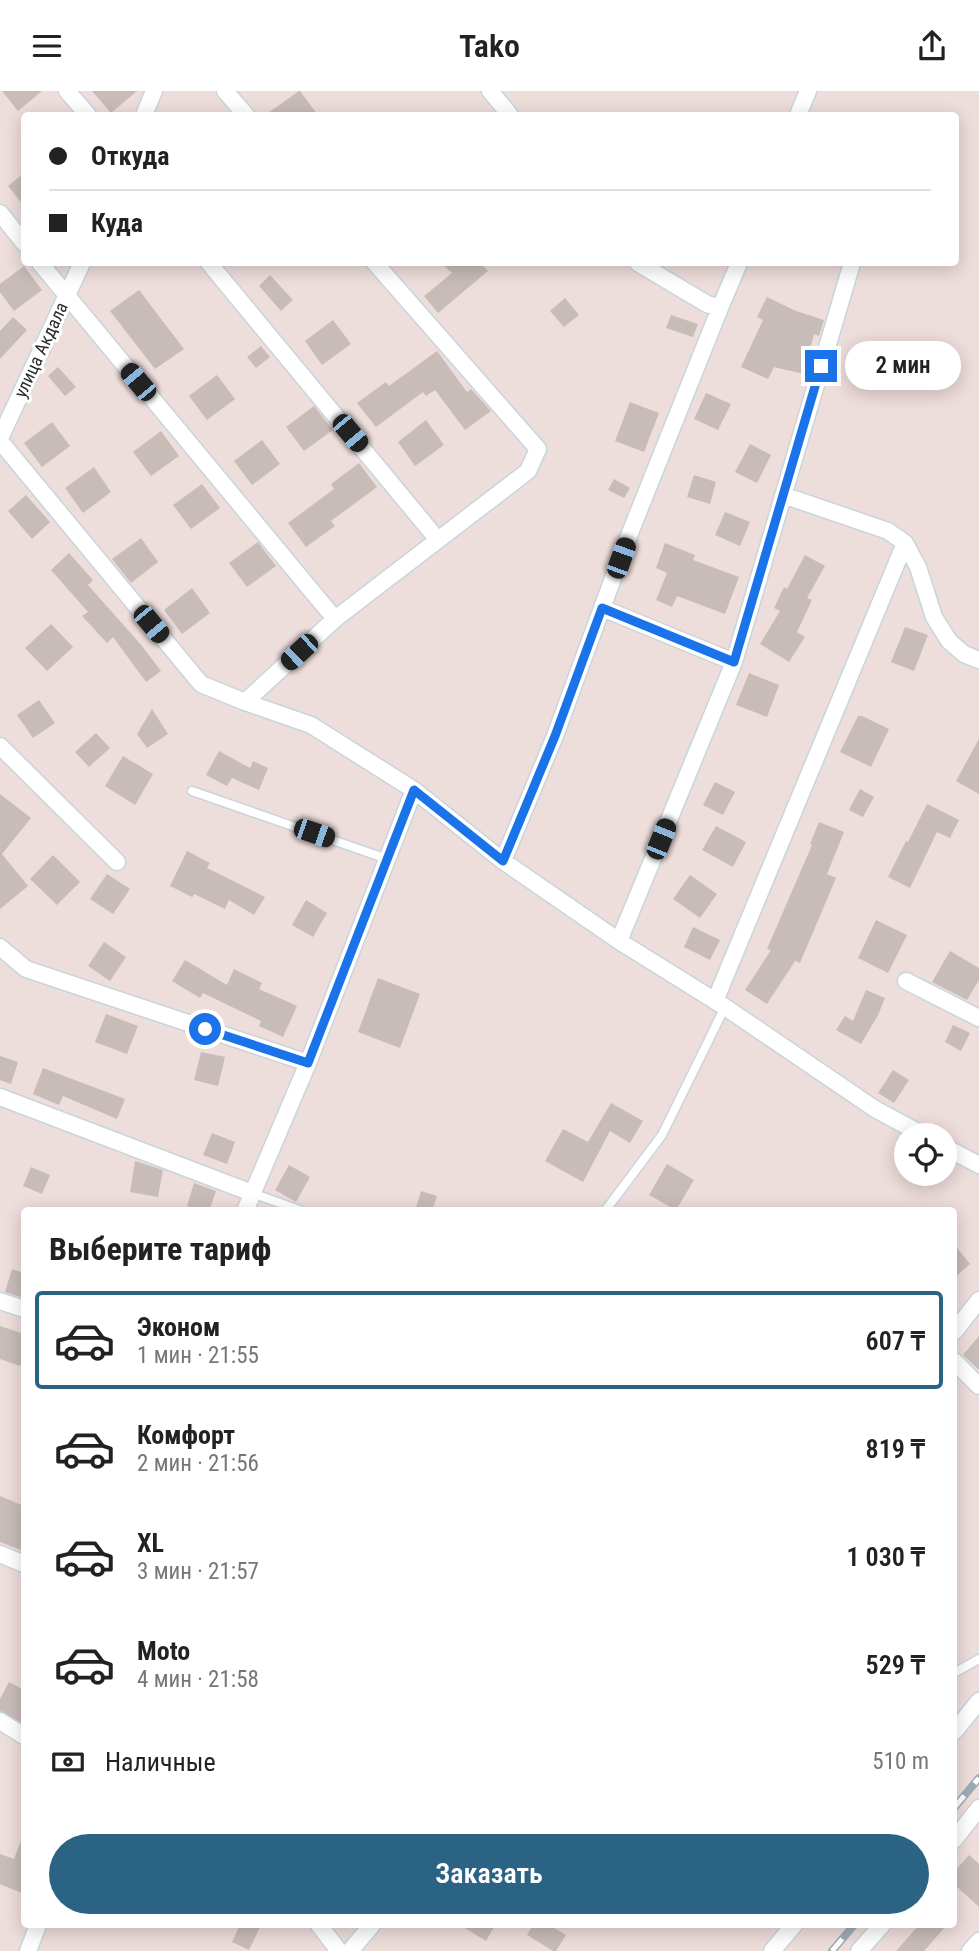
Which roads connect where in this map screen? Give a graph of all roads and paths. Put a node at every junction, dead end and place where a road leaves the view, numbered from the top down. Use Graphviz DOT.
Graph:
graph roads {
  1 [pos="67,91"];
  2 [pos="154,91"];
  3 [pos="225,91"];
  4 [pos="490,91"];
  5 [pos="807,91"];
  6 [pos="85,112"];
  7 [pos="145,112"];
  8 [pos="243,112"];
  9 [pos="508,112"];
  10 [pos="799,112"];
  11 [pos="0,212"];
  12 [pos="21,239"];
  13 [pos="42,266"];
  14 [pos="81,266"];
  15 [pos="211,266"];
  16 [pos="378,266"];
  17 [pos="643,266"];
  18 [pos="738,266"];
  19 [pos="851,266"];
  20 [pos="66,296"];
  21 [pos="720,308"];
  22 [pos="0,440"];
  23 [pos="783,495"];
  24 [pos="438,540"];
  25 [pos="905,543"];
  26 [pos="602,608"];
  27 [pos="335,619"];
  28 [pos="979,660"];
  29 [pos="734,662"];
  30 [pos="245,702"];
  31 [pos="0,746"];
  32 [pos="414,790"];
  33 [pos="192,791"];
  34 [pos="387,859"];
  35 [pos="503,861"];
  36 [pos="117,862"];
  37 [pos="619,941"];
  38 [pos="0,947"];
  39 [pos="905,981"];
  40 [pos="720,1004"];
  41 [pos="979,1018"];
  42 [pos="308,1063"];
  43 [pos="0,1097"];
  44 [pos="901,1123"];
  45 [pos="957,1153"];
  46 [pos="979,1165"];
  47 [pos="252,1193"];
  48 [pos="247,1207"];
  49 [pos="291,1207"];
  50 [pos="609,1207"];
  51 [pos="979,1300"];
  52 [pos="0,1301"];
  53 [pos="21,1308"];
  54 [pos="957,1328"];
  55 [pos="957,1364"];
  56 [pos="979,1386"];
  57 [pos="0,1554"];
  58 [pos="21,1563"];
  59 [pos="979,1659"];
  60 [pos="957,1671"];
  61 [pos="979,1701"];
  62 [pos="0,1721"];
  63 [pos="957,1728"];
  64 [pos="21,1733"];
  65 [pos="979,1808"];
  66 [pos="957,1836"];
  67 [pos="37,1928"];
  68 [pos="321,1928"];
  69 [pos="369,1928"];
  70 [pos="791,1928"];
  71 [pos="878,1928"];
  72 [pos="979,1941"];
  73 [pos="28,1951"];
  74 [pos="339,1951"];
  75 [pos="350,1951"];
  76 [pos="772,1951"];
  77 [pos="859,1951"];
  78 [pos="970,1951"];
  1 -- 6 [label="street"];
  2 -- 7 [label="street"];
  3 -- 8 [label="street"];
  4 -- 9 [label="street"];
  5 -- 10 [label="street"];
  11 -- 12 [label="street"];
  13 -- 20 [label="street"];
  14 -- 20 [label="street, улица Акдала"];
  15 -- 24 [label="street"];
  16 -- 24 [label="street"];
  17 -- 21 [label="street"];
  18 -- 21 [label="street"];
  19 -- 23 [label="street"];
  20 -- 22 [label="street, улица Акдала"];
  20 -- 27 [label="street"];
  21 -- 26 [label="street"];
  22 -- 30 [label="street"];
  23 -- 25 [label="street"];
  23 -- 29 [label="street"];
  24 -- 27 [label="street"];
  25 -- 28 [label="street"];
  25 -- 40 [label="street"];
  26 -- 29 [label="street"];
  26 -- 35 [label="street"];
  27 -- 30 [label="street"];
  29 -- 37 [label="street"];
  30 -- 32 [label="street"];
  31 -- 36 [label="street"];
  32 -- 34 [label="street"];
  32 -- 35 [label="street"];
  33 -- 34 [label="lane"];
  34 -- 42 [label="street"];
  35 -- 37 [label="street"];
  37 -- 40 [label="street"];
  38 -- 42 [label="street"];
  39 -- 41 [label="street"];
  40 -- 44 [label="street"];
  40 -- 50 [label="lane"];
  42 -- 47 [label="street"];
  43 -- 47 [label="street"];
  45 -- 46 [label="street"];
  47 -- 48 [label="street"];
  47 -- 49 [label="lane"];
  51 -- 54 [label="street"];
  52 -- 53 [label="street"];
  55 -- 56 [label="street"];
  57 -- 58 [label="street"];
  59 -- 60 [label="lane"];
  61 -- 63 [label="street"];
  62 -- 64 [label="street"];
  65 -- 66 [label="street"];
  67 -- 73 [label="street"];
  68 -- 74 [label="street"];
  69 -- 75 [label="street"];
  70 -- 76 [label="street"];
  71 -- 77 [label="street"];
  72 -- 78 [label="street"];
}
